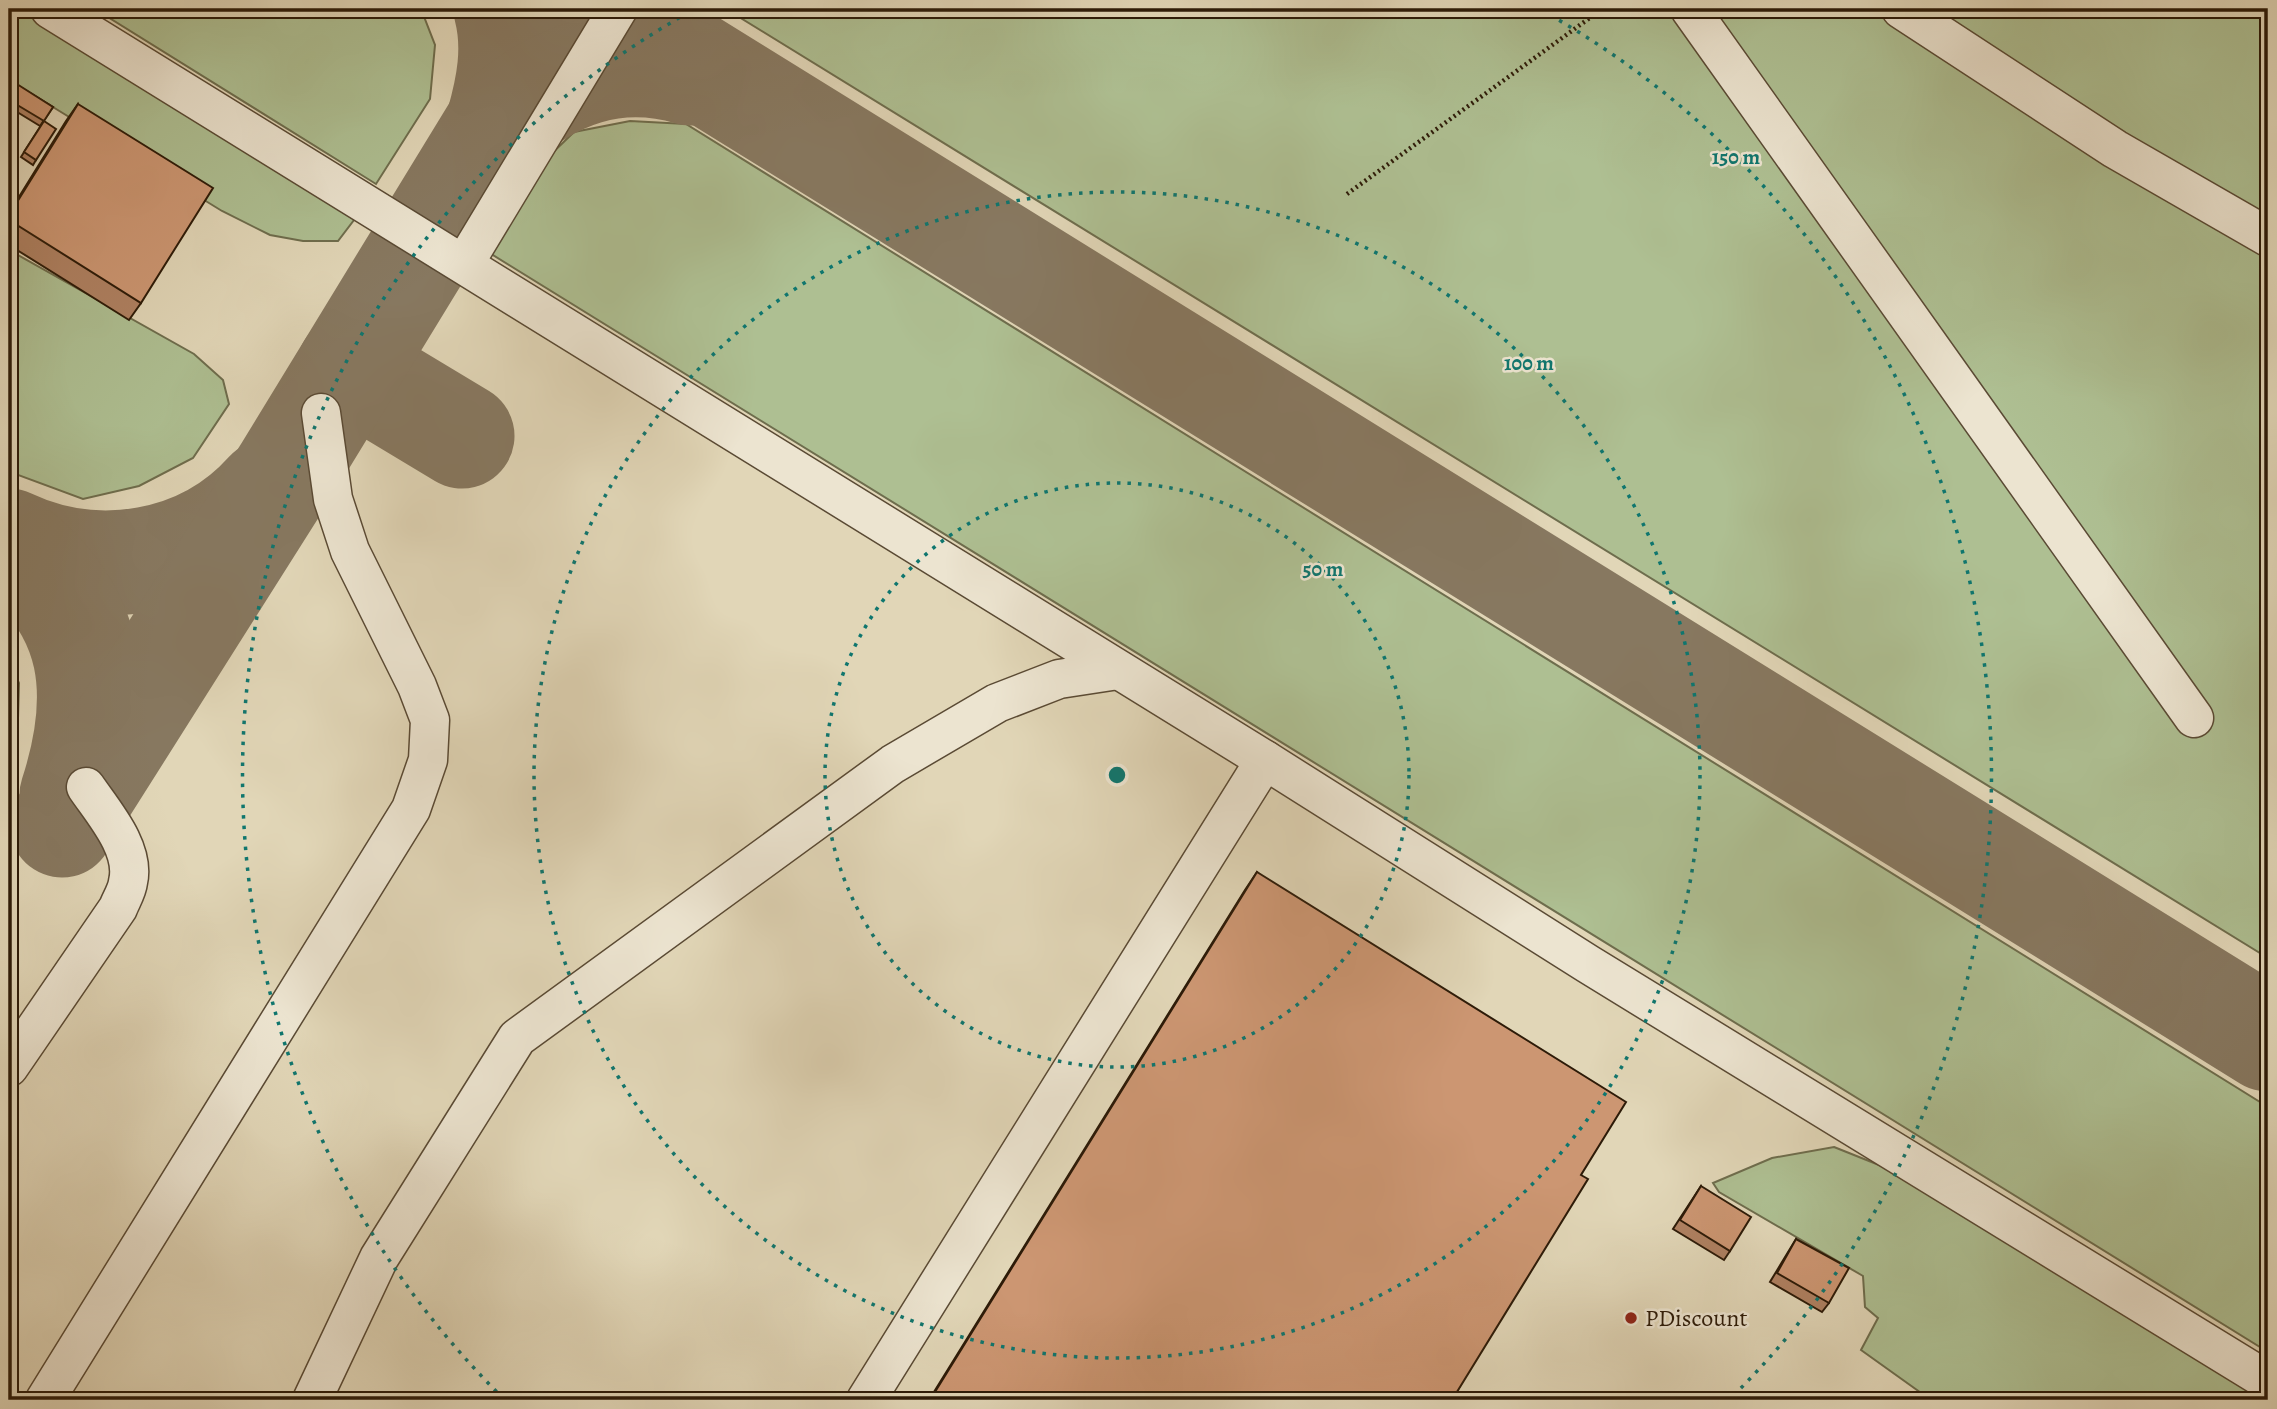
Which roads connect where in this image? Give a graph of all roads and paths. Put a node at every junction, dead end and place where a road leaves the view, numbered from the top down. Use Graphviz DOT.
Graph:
graph roads {
  1 [pos="50,9"];
  2 [pos="618,9"];
  3 [pos="1602,9"];
  4 [pos="1690,9"];
  5 [pos="1901,9"];
  6 [pos="1347,194"];
  7 [pos="2268,237"];
  8 [pos="464,264"];
  9 [pos="321,413"];
  10 [pos="1118,670"];
  11 [pos="2194,718"];
  12 [pos="1265,761"];
  13 [pos="86,787"];
  14 [pos="9,1068"];
  15 [pos="2268,1381"];
  16 [pos="45,1400"];
  17 [pos="312,1400"];
  18 [pos="866,1400"];
  1 -- 8 [label="lane"];
  2 -- 8 [label="lane"];
  3 -- 6 [label="path"];
  4 -- 11 [label="lane"];
  5 -- 7 [label="lane"];
  8 -- 10 [label="lane"];
  9 -- 16 [label="lane"];
  10 -- 12 [label="lane"];
  10 -- 17 [label="lane"];
  12 -- 15 [label="lane"];
  12 -- 18 [label="lane"];
  13 -- 14 [label="lane"];
}
